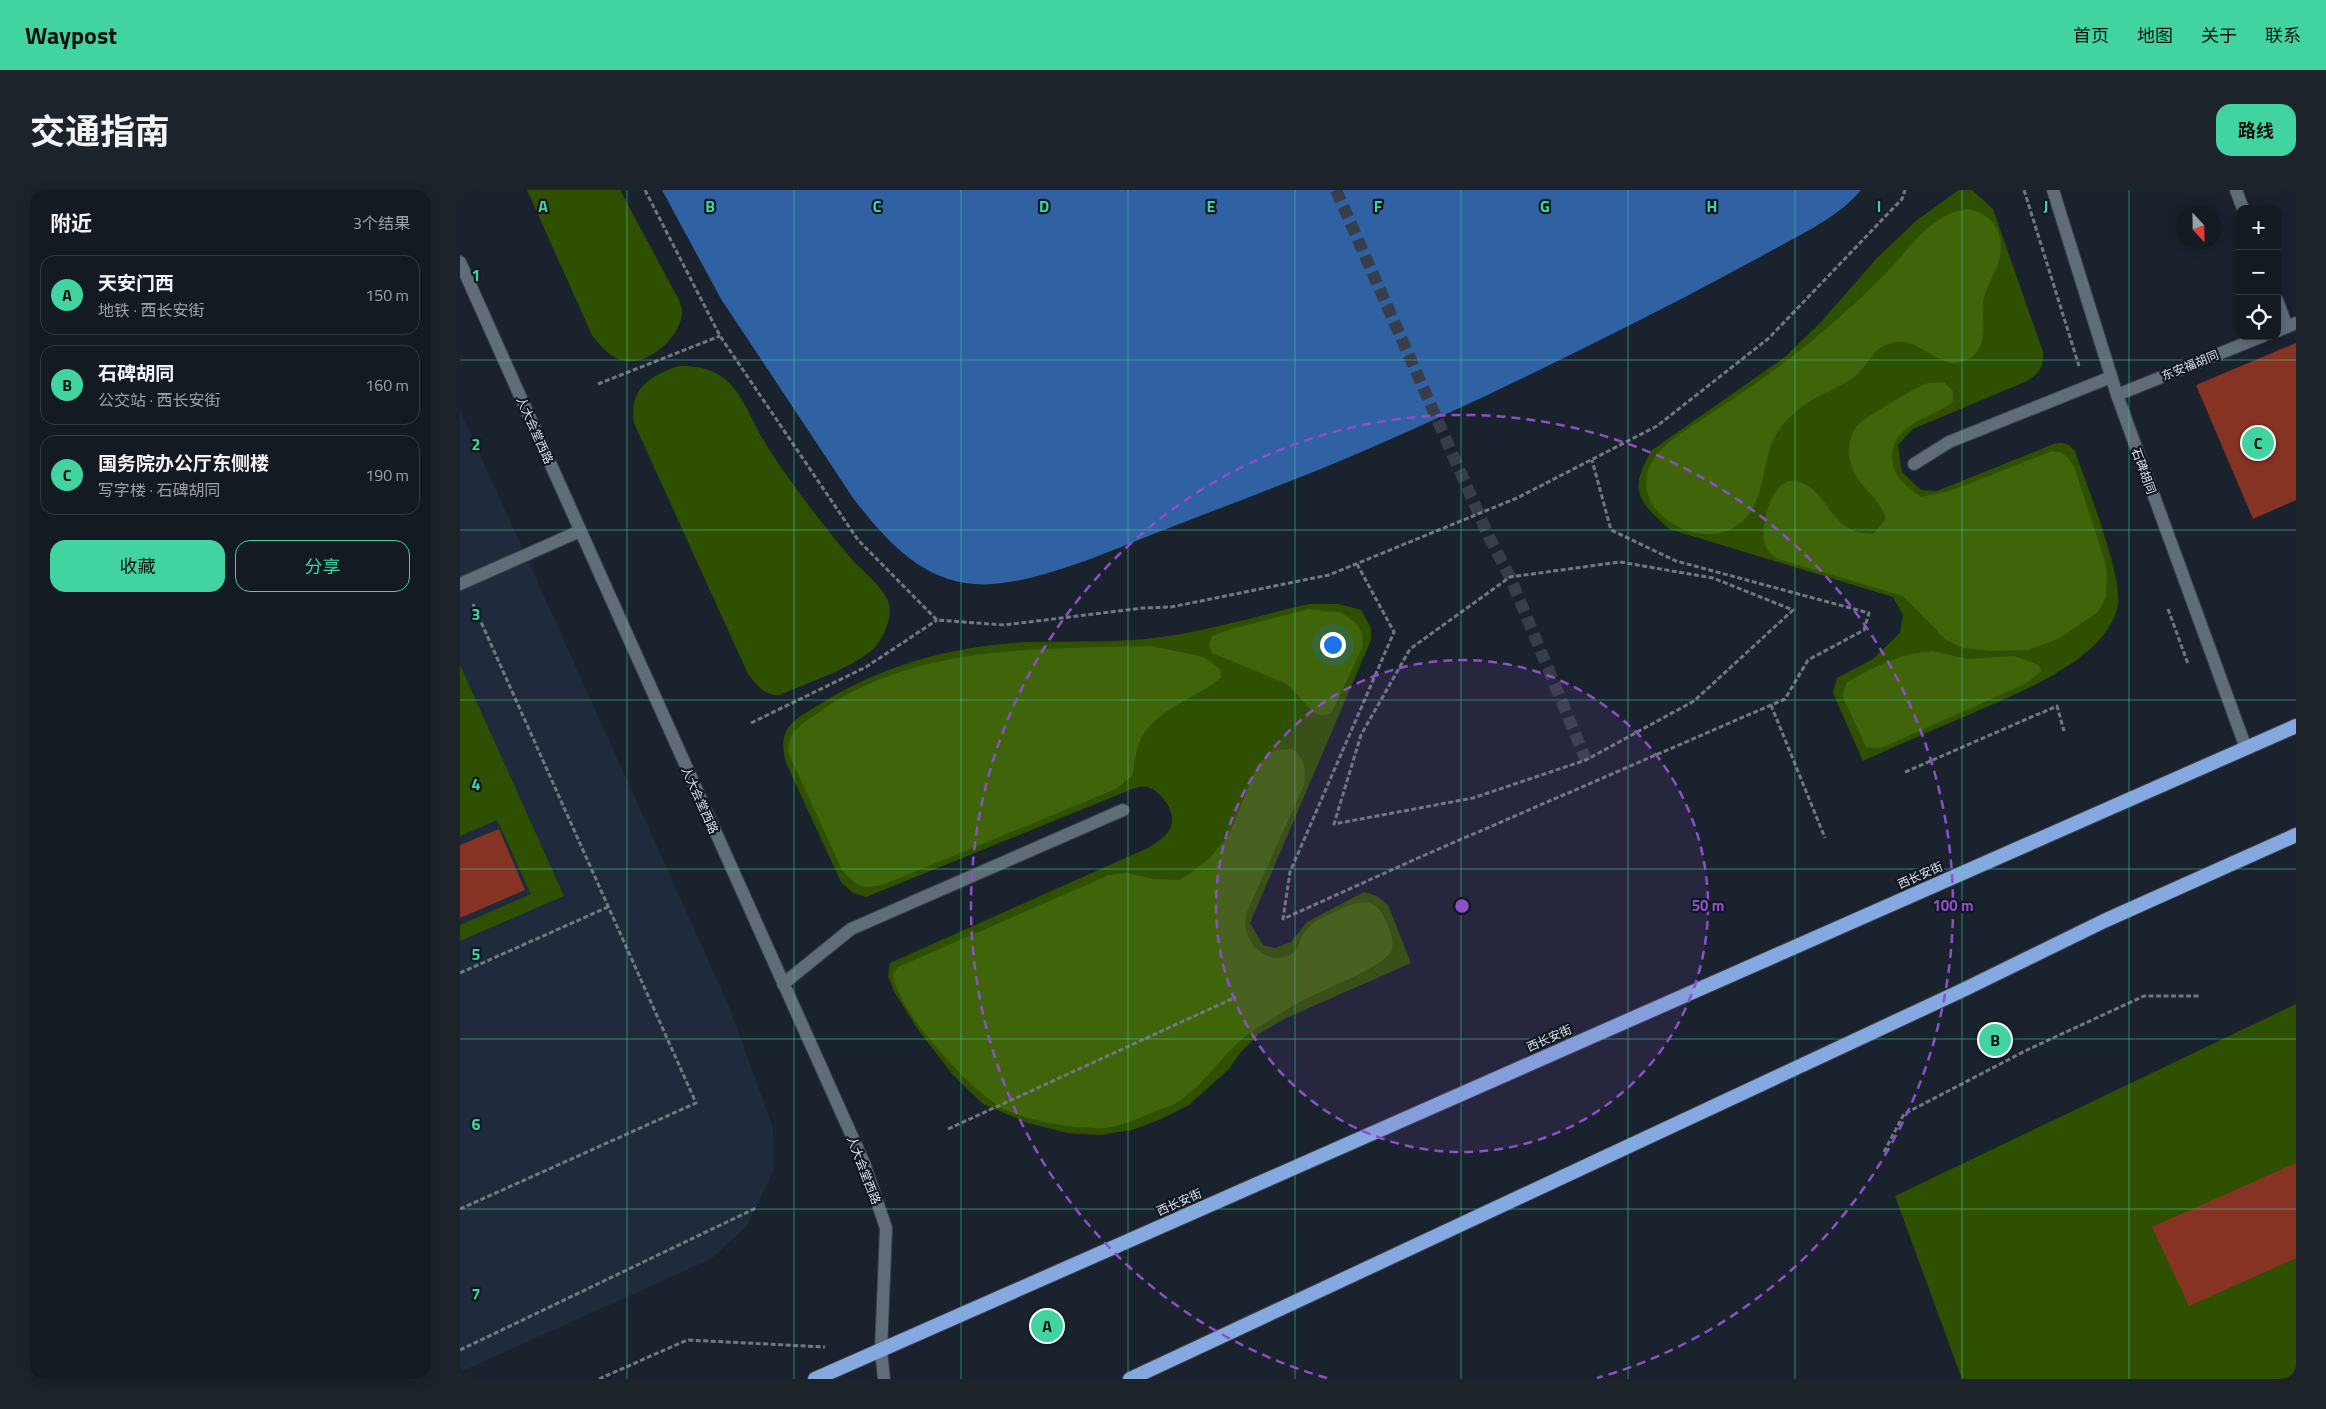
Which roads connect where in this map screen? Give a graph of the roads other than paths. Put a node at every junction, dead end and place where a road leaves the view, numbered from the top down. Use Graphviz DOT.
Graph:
graph roads {
  1 [pos="2053,190"];
  2 [pos="2236,190"];
  3 [pos="2242,205"];
  4 [pos="460,262"];
  5 [pos="2281,311"];
  6 [pos="2287,327"];
  7 [pos="2253,340"];
  8 [pos="2111,377"];
  9 [pos="2117,395"];
  10 [pos="1914,464"];
  11 [pos="580,531"];
  12 [pos="462,583"];
  13 [pos="2296,726"];
  14 [pos="2246,748"];
  15 [pos="1123,810"];
  16 [pos="2296,835"];
  17 [pos="783,984"];
  18 [pos="881,1350"];
  19 [pos="815,1379"];
  20 [pos="884,1379"];
  21 [pos="1130,1379"];
  1 -- 8 [label="street, 石碑胡同"];
  2 -- 3 [label="street"];
  4 -- 11 [label="street, 人大会堂西路"];
  5 -- 6 [label="street"];
  7 -- 9 [label="street, 东安福胡同"];
  8 -- 9 [label="street, 石碑胡同"];
  8 -- 10 [label="street"];
  9 -- 14 [label="street, 石碑胡同"];
  11 -- 12 [label="street"];
  11 -- 17 [label="street, 人大会堂西路"];
  13 -- 14 [label="highway, 西长安街"];
  14 -- 18 [label="highway, 西长安街"];
  15 -- 17 [label="street"];
  16 -- 21 [label="highway"];
  17 -- 18 [label="street, 人大会堂西路"];
  18 -- 19 [label="highway, 西长安街"];
  18 -- 20 [label="street, 人大会堂西路"];
}
